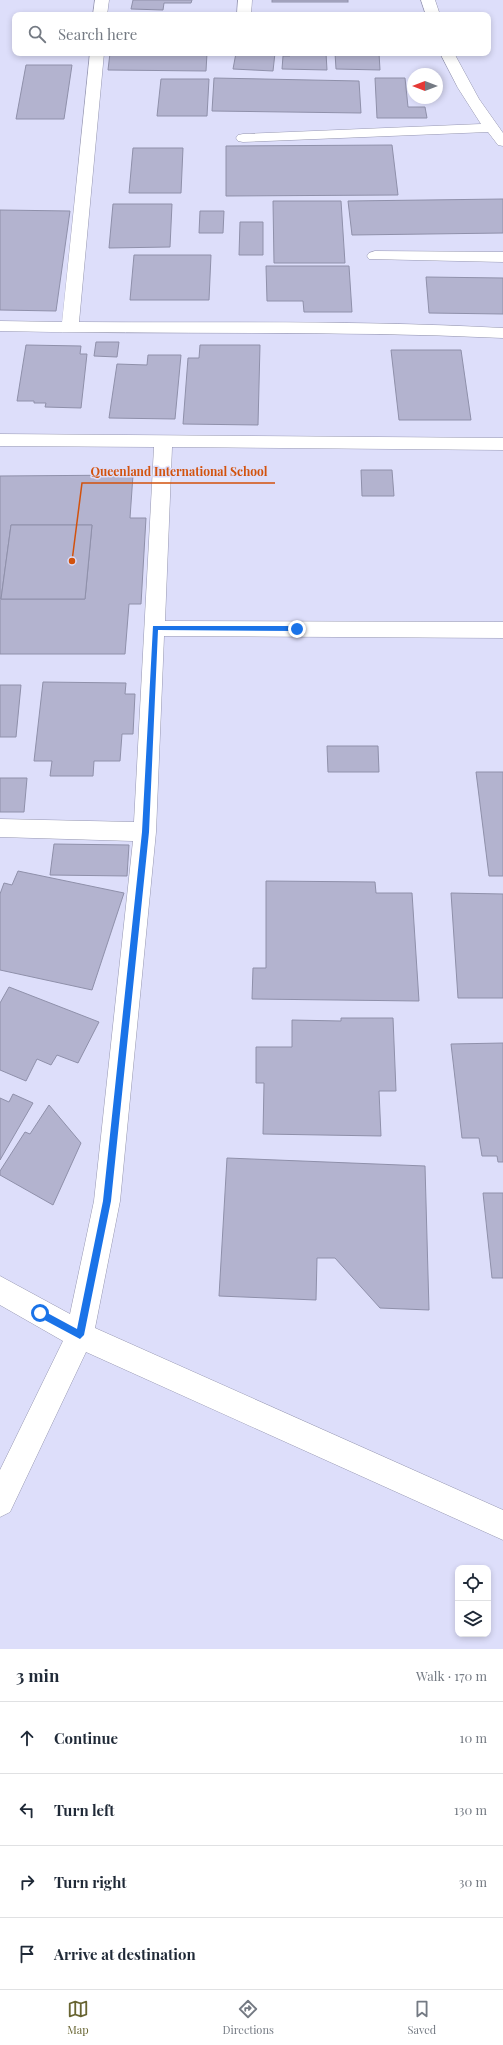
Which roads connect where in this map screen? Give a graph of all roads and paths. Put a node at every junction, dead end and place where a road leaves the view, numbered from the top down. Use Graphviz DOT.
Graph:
graph roads {
  1 [pos="102,0"];
  2 [pos="245,0"];
  3 [pos="428,0"];
  4 [pos="100,12"];
  5 [pos="244,12"];
  6 [pos="432,12"];
  7 [pos="97,56"];
  8 [pos="449,56"];
  9 [pos="491,128"];
  10 [pos="243,138"];
  11 [pos="503,142"];
  12 [pos="375,256"];
  13 [pos="503,257"];
  14 [pos="0,326"];
  15 [pos="70,328"];
  16 [pos="503,333"];
  17 [pos="0,440"];
  18 [pos="163,440"];
  19 [pos="503,444"];
  20 [pos="155,628"];
  21 [pos="503,630"];
  22 [pos="0,828"];
  23 [pos="145,832"];
  24 [pos="0,1290"];
  25 [pos="80,1335"];
  26 [pos="0,1502"];
  27 [pos="503,1525"];
  1 -- 4 [label="street"];
  2 -- 5 [label="street"];
  3 -- 6 [label="street"];
  7 -- 15 [label="street"];
  8 -- 9 [label="street"];
  9 -- 10 [label="street"];
  9 -- 11 [label="street"];
  12 -- 13 [label="street"];
  14 -- 15 [label="street"];
  15 -- 16 [label="street"];
  17 -- 18 [label="street"];
  18 -- 19 [label="street"];
  18 -- 20 [label="street"];
  20 -- 21 [label="street"];
  20 -- 23 [label="street"];
  22 -- 23 [label="street"];
  23 -- 25 [label="street"];
  24 -- 25 [label="street"];
  25 -- 26 [label="street"];
  25 -- 27 [label="street"];
}
